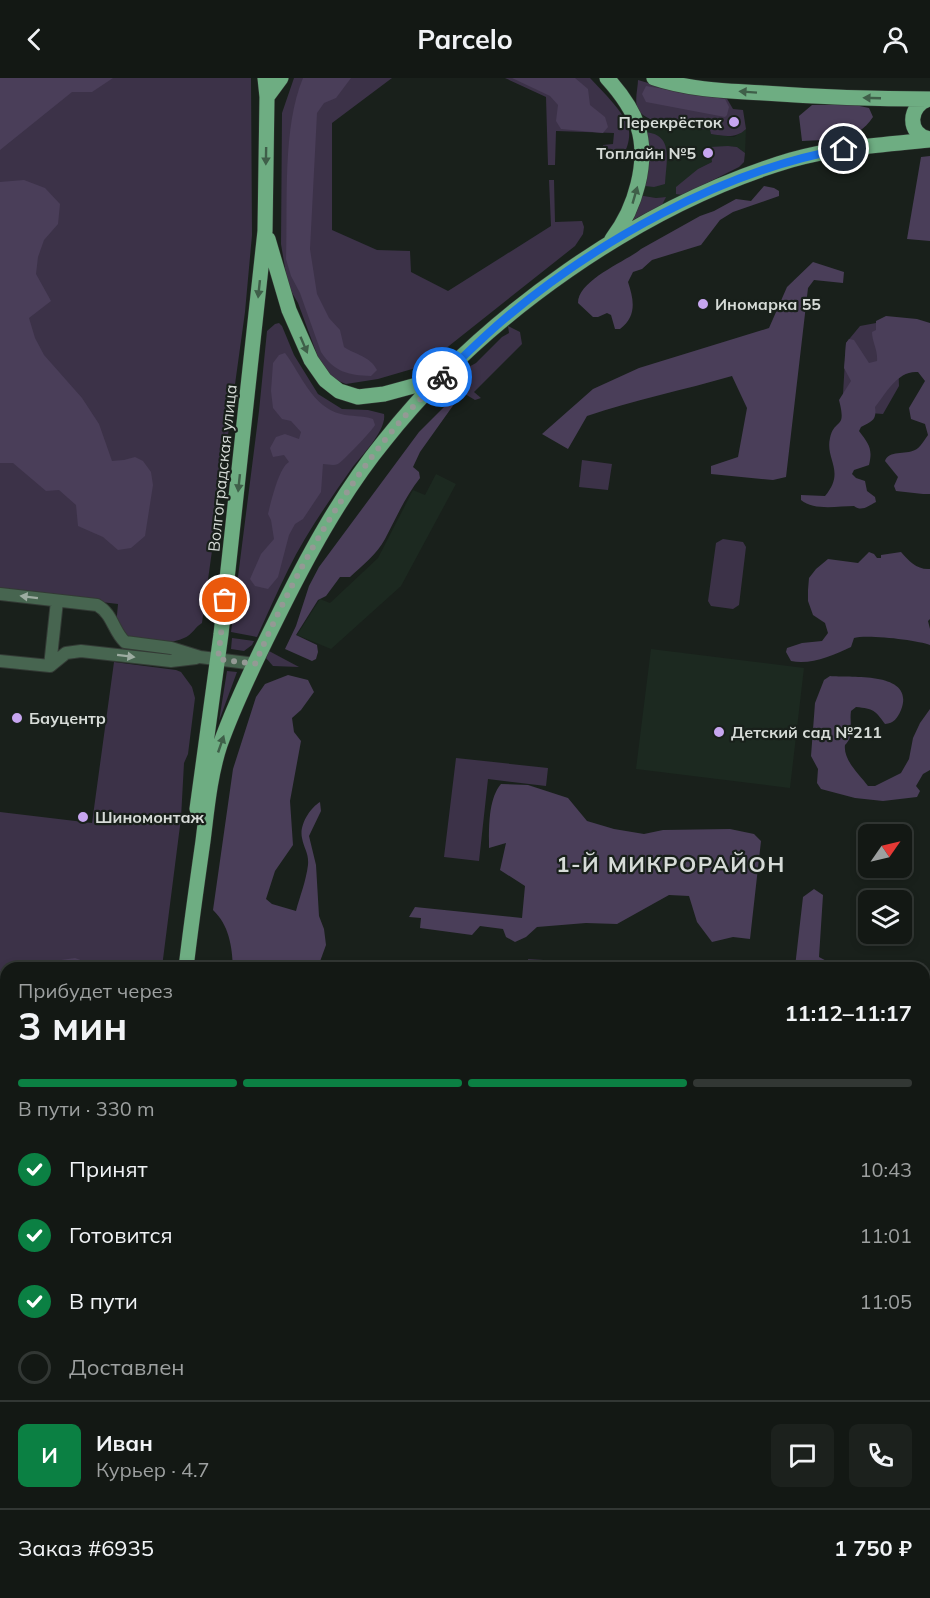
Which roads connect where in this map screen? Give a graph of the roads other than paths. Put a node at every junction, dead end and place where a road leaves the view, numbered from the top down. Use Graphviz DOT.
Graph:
graph roads {
  1 [pos="265,78"];
  2 [pos="281,78"];
  3 [pos="607,78"];
  4 [pos="654,78"];
  5 [pos="267,97"];
  6 [pos="930,99"];
  7 [pos="930,139"];
  8 [pos="265,231"];
  9 [pos="607,246"];
  10 [pos="439,379"];
  11 [pos="0,594"];
  12 [pos="57,601"];
  13 [pos="200,657"];
  14 [pos="218,659"];
  15 [pos="0,661"];
  16 [pos="255,664"];
  17 [pos="50,666"];
  18 [pos="178,962"];
  19 [pos="187,962"];
  1 -- 5 [label="main road, Волгоградская улица"];
  2 -- 5 [label="main road"];
  9 -- 3 [label="main road, one-way"];
  6 -- 4 [label="main road, one-way"];
  5 -- 8 [label="main road, Волгоградская улица, one-way"];
  6 -- 7 [label="main road"];
  7 -- 9 [label="main road"];
  8 -- 10 [label="main road, one-way"];
  8 -- 14 [label="main road, Волгоградская улица, one-way"];
  9 -- 10 [label="main road"];
  10 -- 16 [label="main road"];
  12 -- 11 [label="street, one-way"];
  12 -- 13 [label="street"];
  12 -- 17 [label="street"];
  13 -- 14 [label="street"];
  17 -- 13 [label="street, one-way"];
  14 -- 16 [label="street"];
  14 -- 18 [label="main road, Волгоградская улица"];
  15 -- 17 [label="street"];
  19 -- 16 [label="main road, one-way"];
}
